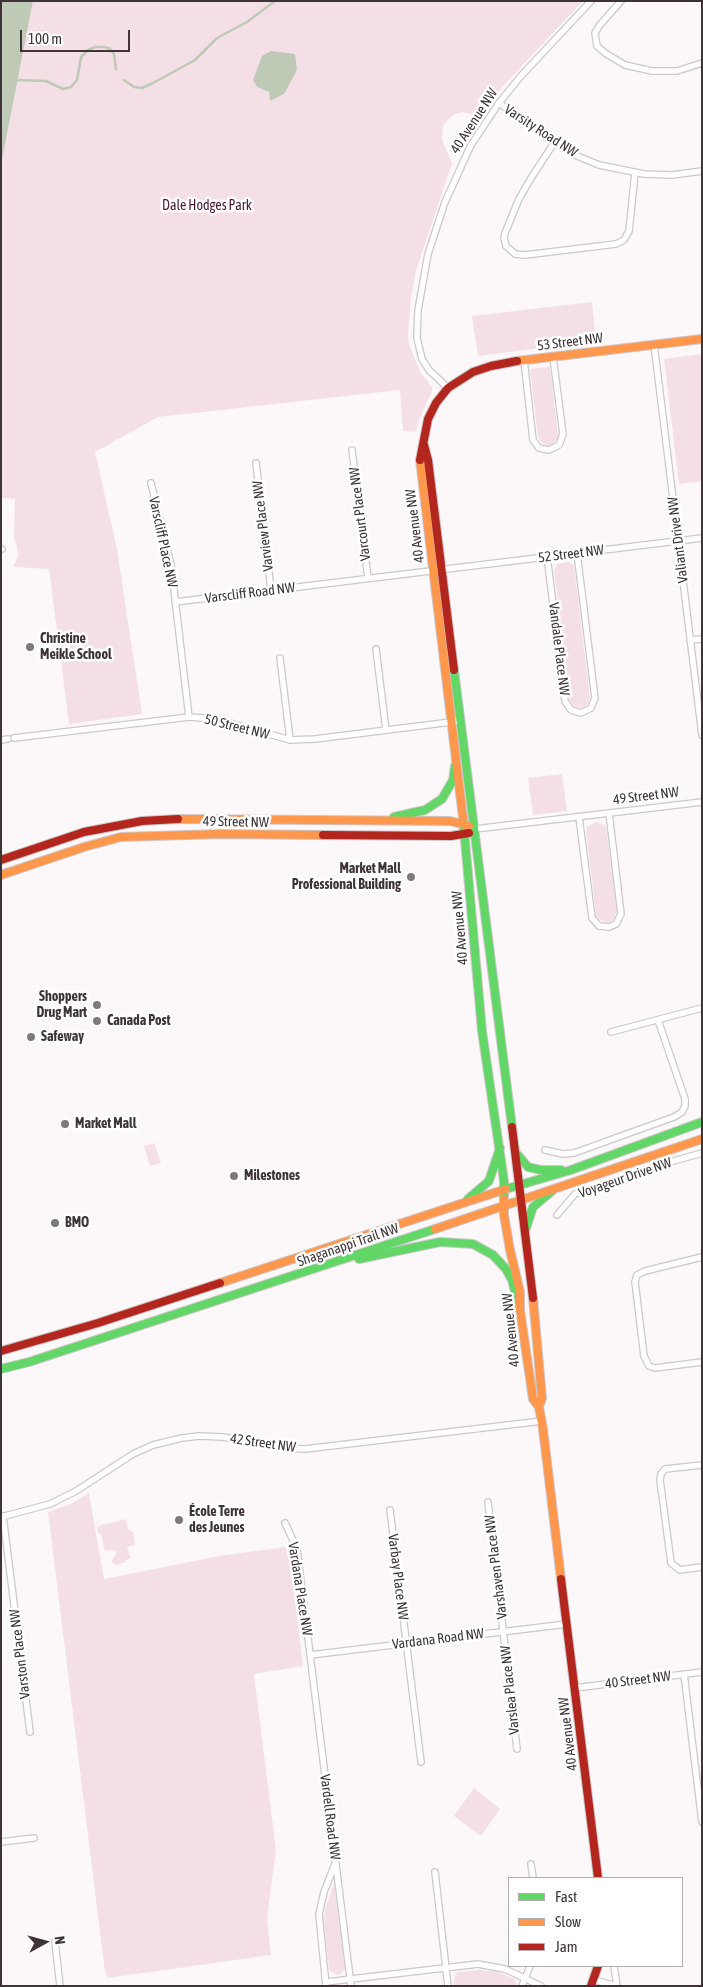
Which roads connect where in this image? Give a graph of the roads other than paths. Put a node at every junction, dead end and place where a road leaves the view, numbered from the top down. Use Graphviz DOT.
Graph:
graph roads {
  1 [pos="591,1"];
  2 [pos="621,1"];
  3 [pos="702,62"];
  4 [pos="499,103"];
  5 [pos="554,143"];
  6 [pos="702,171"];
  7 [pos="635,173"];
  8 [pos="702,339"];
  9 [pos="654,344"];
  10 [pos="553,356"];
  11 [pos="524,360"];
  12 [pos="448,388"];
  13 [pos="352,450"];
  14 [pos="256,463"];
  15 [pos="151,483"];
  16 [pos="702,538"];
  17 [pos="678,541"];
  18 [pos="577,553"];
  19 [pos="547,556"];
  20 [pos="437,570"];
  21 [pos="368,578"];
  22 [pos="271,590"];
  23 [pos="175,602"];
  24 [pos="702,638"];
  25 [pos="690,640"];
  26 [pos="376,649"];
  27 [pos="280,658"];
  28 [pos="700,700"];
  29 [pos="189,717"];
  30 [pos="456,721"];
  31 [pos="386,730"];
  32 [pos="702,735"];
  33 [pos="1,740"];
  34 [pos="290,740"];
  35 [pos="456,761"];
  36 [pos="702,802"];
  37 [pos="609,813"];
  38 [pos="579,816"];
  39 [pos="378,820"];
  40 [pos="465,823"];
  41 [pos="474,829"];
  42 [pos="465,836"];
  43 [pos="1,860"];
  44 [pos="1,875"];
  45 [pos="702,1008"];
  46 [pos="658,1020"];
  47 [pos="611,1032"];
  48 [pos="702,1122"];
  49 [pos="702,1140"];
  50 [pos="500,1148"];
  51 [pos="545,1150"];
  52 [pos="516,1153"];
  53 [pos="702,1153"];
  54 [pos="571,1170"];
  55 [pos="520,1186"];
  56 [pos="555,1189"];
  57 [pos="504,1190"];
  58 [pos="521,1200"];
  59 [pos="464,1202"];
  60 [pos="505,1204"];
  61 [pos="556,1215"];
  62 [pos="525,1231"];
  63 [pos="702,1257"];
  64 [pos="322,1267"];
  65 [pos="520,1310"];
  66 [pos="1,1351"];
  67 [pos="702,1362"];
  68 [pos="1,1369"];
  69 [pos="539,1408"];
  70 [pos="542,1421"];
  71 [pos="702,1465"];
  72 [pos="488,1502"];
  73 [pos="390,1510"];
  74 [pos="2,1516"];
  75 [pos="286,1523"];
  76 [pos="702,1567"];
  77 [pos="567,1624"];
  78 [pos="503,1631"];
  79 [pos="406,1644"];
  80 [pos="310,1655"];
  81 [pos="702,1672"];
  82 [pos="684,1674"];
  83 [pos="574,1688"];
  84 [pos="30,1732"];
  85 [pos="517,1749"];
  86 [pos="421,1762"];
  87 [pos="699,1771"];
  88 [pos="702,1822"];
  89 [pos="34,1838"];
  90 [pos="1,1842"];
  91 [pos="335,1864"];
  92 [pos="531,1864"];
  93 [pos="435,1872"];
  94 [pos="533,1877"];
  95 [pos="598,1877"];
  96 [pos="55,1942"];
  97 [pos="530,1967"];
  98 [pos="598,1967"];
  99 [pos="614,1967"];
  100 [pos="446,1968"];
  101 [pos="525,1978"];
  102 [pos="351,1983"];
  103 [pos="593,1983"];
  104 [pos="326,1984"];
  105 [pos="60,1986"];
  106 [pos="448,1986"];
  107 [pos="522,1986"];
  108 [pos="541,1986"];
  109 [pos="617,1986"];
  1 -- 4 [label="street, 40 Avenue NW"];
  2 -- 3 [label="street"];
  4 -- 5 [label="street, Varsity Road NW"];
  4 -- 12 [label="street, 40 Avenue NW"];
  5 -- 7 [label="street, Varsity Road NW"];
  5 -- 7 [label="street"];
  6 -- 7 [label="street, Varsity Road NW"];
  8 -- 9 [label="street, 53 Street NW"];
  9 -- 10 [label="street, 53 Street NW"];
  9 -- 17 [label="street, Valiant Drive NW"];
  10 -- 11 [label="street, 53 Street NW"];
  10 -- 11 [label="street"];
  11 -- 12 [label="street, 53 Street NW"];
  12 -- 20 [label="street, 40 Avenue NW"];
  13 -- 21 [label="street, Varcourt Place NW"];
  14 -- 22 [label="street, Varview Place NW"];
  15 -- 23 [label="street, Varscliff Place NW"];
  16 -- 17 [label="street, 52 Street NW"];
  17 -- 18 [label="street, 52 Street NW"];
  17 -- 25 [label="street, Valiant Drive NW"];
  18 -- 19 [label="street, 52 Street NW"];
  18 -- 19 [label="street, Vandale Place NW"];
  19 -- 20 [label="street, 52 Street NW"];
  20 -- 21 [label="street, Varscliff Road NW"];
  20 -- 30 [label="street, 40 Avenue NW"];
  21 -- 22 [label="street, Varscliff Road NW"];
  22 -- 23 [label="street, Varscliff Road NW"];
  23 -- 29 [label="street"];
  24 -- 25 [label="street"];
  25 -- 28 [label="street, Valiant Drive NW"];
  26 -- 31 [label="street"];
  27 -- 34 [label="street"];
  28 -- 32 [label="street, Valiant Drive NW"];
  29 -- 33 [label="street, 50 Street NW"];
  29 -- 34 [label="street, 50 Street NW"];
  30 -- 31 [label="street, 50 Street NW"];
  30 -- 35 [label="street, 40 Avenue NW"];
  30 -- 41 [label="street, 40 Avenue NW"];
  31 -- 34 [label="street, 50 Street NW"];
  35 -- 39 [label="street"];
  35 -- 40 [label="street, 40 Avenue NW"];
  36 -- 37 [label="street, 49 Street NW"];
  37 -- 38 [label="street, 49 Street NW"];
  37 -- 38 [label="street"];
  38 -- 41 [label="street, 49 Street NW"];
  39 -- 40 [label="street, 49 Street NW"];
  39 -- 43 [label="street, 49 Street NW"];
  40 -- 41 [label="street, 49 Street NW"];
  40 -- 42 [label="street, 40 Avenue NW"];
  41 -- 42 [label="street"];
  41 -- 52 [label="street, 40 Avenue NW"];
  42 -- 44 [label="street, 49 Street NW"];
  42 -- 50 [label="street, 40 Avenue NW"];
  45 -- 46 [label="street"];
  46 -- 47 [label="street"];
  46 -- 51 [label="street"];
  48 -- 54 [label="street, Shaganappi Trail NW"];
  49 -- 56 [label="street, Shaganappi Trail NW"];
  50 -- 57 [label="street, 40 Avenue NW"];
  50 -- 59 [label="street"];
  52 -- 54 [label="street"];
  52 -- 55 [label="street, 40 Avenue NW"];
  53 -- 61 [label="street, Voyageur Drive NW"];
  54 -- 55 [label="street, Shaganappi Trail NW"];
  55 -- 57 [label="street, Shaganappi Trail NW"];
  55 -- 58 [label="street, 40 Avenue NW"];
  56 -- 58 [label="street, Shaganappi Trail NW"];
  56 -- 62 [label="street"];
  57 -- 59 [label="street, Shaganappi Trail NW"];
  57 -- 60 [label="street, 40 Avenue NW"];
  58 -- 60 [label="street, Shaganappi Trail NW"];
  58 -- 62 [label="street, 40 Avenue NW"];
  59 -- 66 [label="street, Shaganappi Trail NW"];
  60 -- 64 [label="street, Shaganappi Trail NW"];
  60 -- 65 [label="street, 40 Avenue NW"];
  62 -- 69 [label="street, 40 Avenue NW"];
  63 -- 67 [label="street"];
  64 -- 65 [label="street"];
  64 -- 68 [label="street, Shaganappi Trail NW"];
  65 -- 69 [label="street, 40 Avenue NW"];
  69 -- 70 [label="street, 40 Avenue NW"];
  70 -- 74 [label="street, 42 Street NW"];
  70 -- 77 [label="street, 40 Avenue NW"];
  71 -- 76 [label="street"];
  72 -- 78 [label="street, Varshaven Place NW"];
  73 -- 79 [label="street, Varbay Place NW"];
  74 -- 84 [label="street, Varston Place NW"];
  75 -- 80 [label="street, Vardana Place NW"];
  77 -- 78 [label="street, Vardana Road NW"];
  77 -- 83 [label="street, 40 Avenue NW"];
  78 -- 79 [label="street, Vardana Road NW"];
  78 -- 85 [label="street, Varslea Place NW"];
  79 -- 80 [label="street, Vardana Road NW"];
  79 -- 86 [label="street, Varbay Place NW"];
  80 -- 91 [label="street, Vardell Road NW"];
  81 -- 82 [label="street, 40 Street NW"];
  82 -- 83 [label="street, 40 Street NW"];
  82 -- 87 [label="street"];
  83 -- 95 [label="street, 40 Avenue NW"];
  87 -- 88 [label="street"];
  89 -- 90 [label="street"];
  91 -- 102 [label="street, Vardell Road NW"];
  91 -- 104 [label="street"];
  92 -- 94 [label="street"];
  93 -- 100 [label="street"];
  96 -- 105 [label="street"];
  97 -- 101 [label="street"];
  98 -- 103 [label="street"];
  99 -- 109 [label="street"];
  100 -- 101 [label="street"];
  100 -- 102 [label="street"];
  100 -- 106 [label="street"];
  101 -- 107 [label="street"];
  101 -- 108 [label="street"];
  102 -- 104 [label="street"];
  103 -- 109 [label="street"];
}
